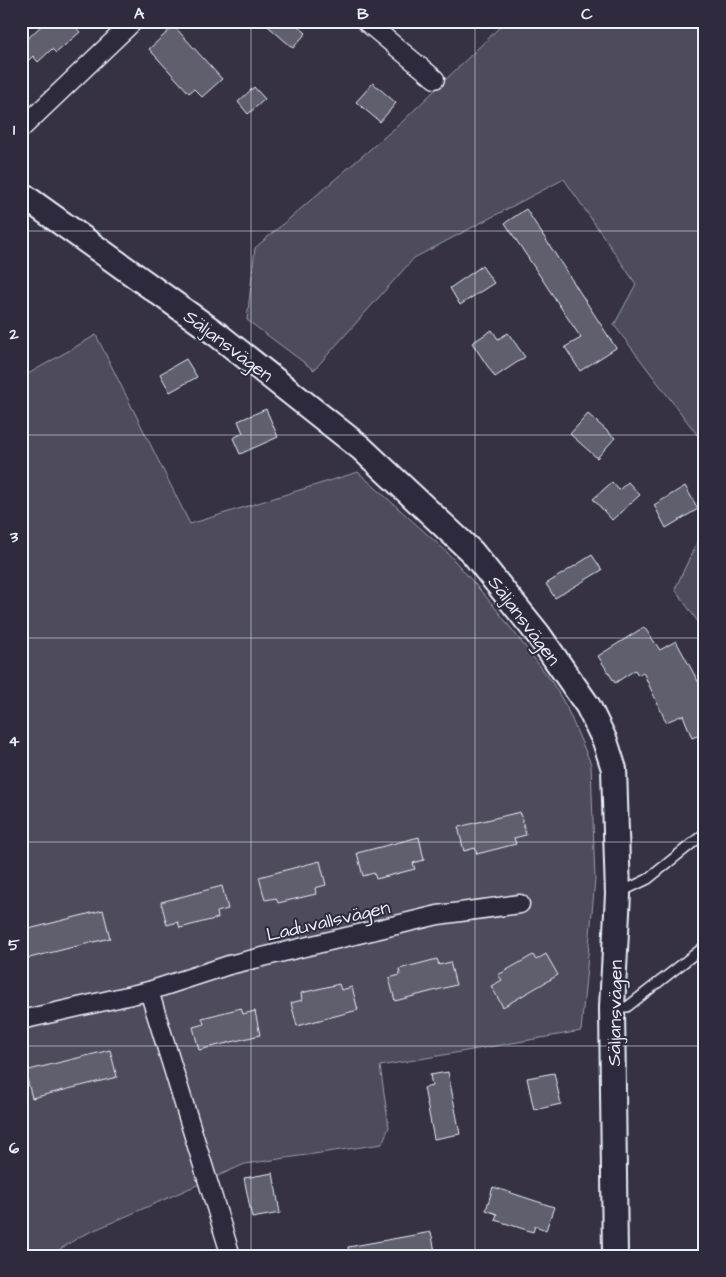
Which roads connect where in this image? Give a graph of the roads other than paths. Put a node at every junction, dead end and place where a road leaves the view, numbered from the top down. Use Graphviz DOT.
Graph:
graph roads {
  1 [pos="134,21"];
  2 [pos="365,21"];
  3 [pos="435,78"];
  4 [pos="21,129"];
  5 [pos="21,194"];
  6 [pos="705,833"];
  7 [pos="618,894"];
  8 [pos="520,904"];
  9 [pos="705,946"];
  10 [pos="149,992"];
  11 [pos="612,1007"];
  12 [pos="21,1020"];
  13 [pos="231,1256"];
  14 [pos="615,1256"];
  1 -- 4 [label="street"];
  2 -- 3 [label="street"];
  5 -- 7 [label="street, Säljansvägen"];
  6 -- 7 [label="lane"];
  7 -- 11 [label="street, Säljansvägen"];
  8 -- 10 [label="street, Laduvallsvägen"];
  9 -- 11 [label="lane"];
  10 -- 12 [label="street, Laduvallsvägen"];
  10 -- 13 [label="street"];
  11 -- 14 [label="street, Säljansvägen"];
}
